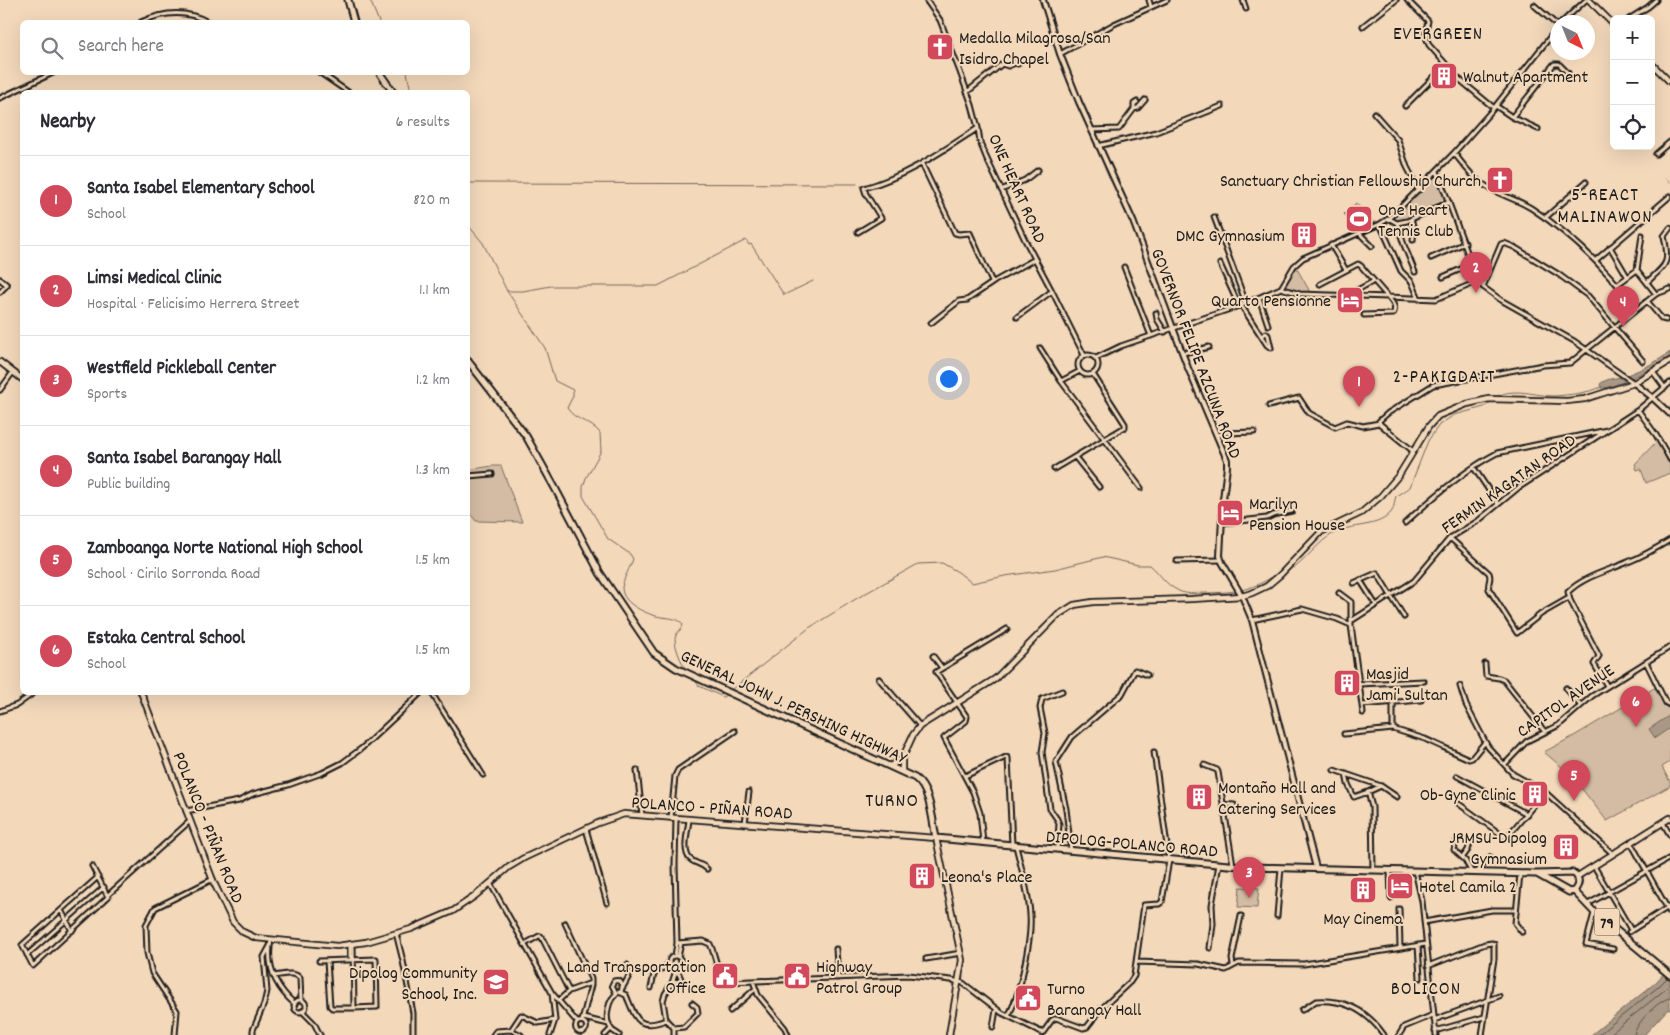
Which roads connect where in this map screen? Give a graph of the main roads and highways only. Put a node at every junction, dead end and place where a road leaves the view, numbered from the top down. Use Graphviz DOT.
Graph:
graph roads {
  1 [pos="348,0"];
  2 [pos="1588,0"];
  3 [pos="353,20"];
  4 [pos="1610,21"];
  5 [pos="1655,67"];
  6 [pos="381,75"];
  7 [pos="1670,82"];
  8 [pos="392,90"];
  9 [pos="1670,361"];
  10 [pos="0,362"];
  11 [pos="470,364"];
  12 [pos="20,377"];
  13 [pos="142,695"];
  14 [pos="902,759"];
  15 [pos="890,766"];
  16 [pos="902,771"];
  17 [pos="1670,818"];
  18 [pos="936,838"];
  19 [pos="1536,874"];
  20 [pos="1555,874"];
  21 [pos="1578,876"];
  22 [pos="1552,882"];
  23 [pos="1574,891"];
  24 [pos="1670,975"];
  25 [pos="949,1035"];
  1 -- 3 [label="highway"];
  2 -- 4 [label="main road"];
  5 -- 7 [label="main road"];
  6 -- 8 [label="highway"];
  9 -- 14 [label="main road"];
  10 -- 12 [label="main road"];
  11 -- 15 [label="highway, GENERAL JOHN J. PERSHING HIGHWAY"];
  13 -- 18 [label="main road, POLANCO - PIÑAN ROAD"];
  14 -- 15 [label="main road"];
  14 -- 16 [label="main road"];
  15 -- 16 [label="highway, GENERAL JOHN J. PERSHING HIGHWAY"];
  16 -- 18 [label="highway, GENERAL JOHN J. PERSHING HIGHWAY"];
  17 -- 21 [label="main road"];
  18 -- 19 [label="highway, DIPOLOG-POLANCO ROAD"];
  18 -- 25 [label="main road, GENERAL JOHN J. PERSHING HIGHWAY"];
  19 -- 20 [label="highway, DIPOLOG-POLANCO ROAD"];
  19 -- 22 [label="highway"];
  20 -- 21 [label="highway, DIPOLOG-POLANCO ROAD"];
  20 -- 22 [label="highway"];
  21 -- 23 [label="highway"];
  22 -- 23 [label="highway, 79"];
  23 -- 24 [label="highway, 79"];
}
